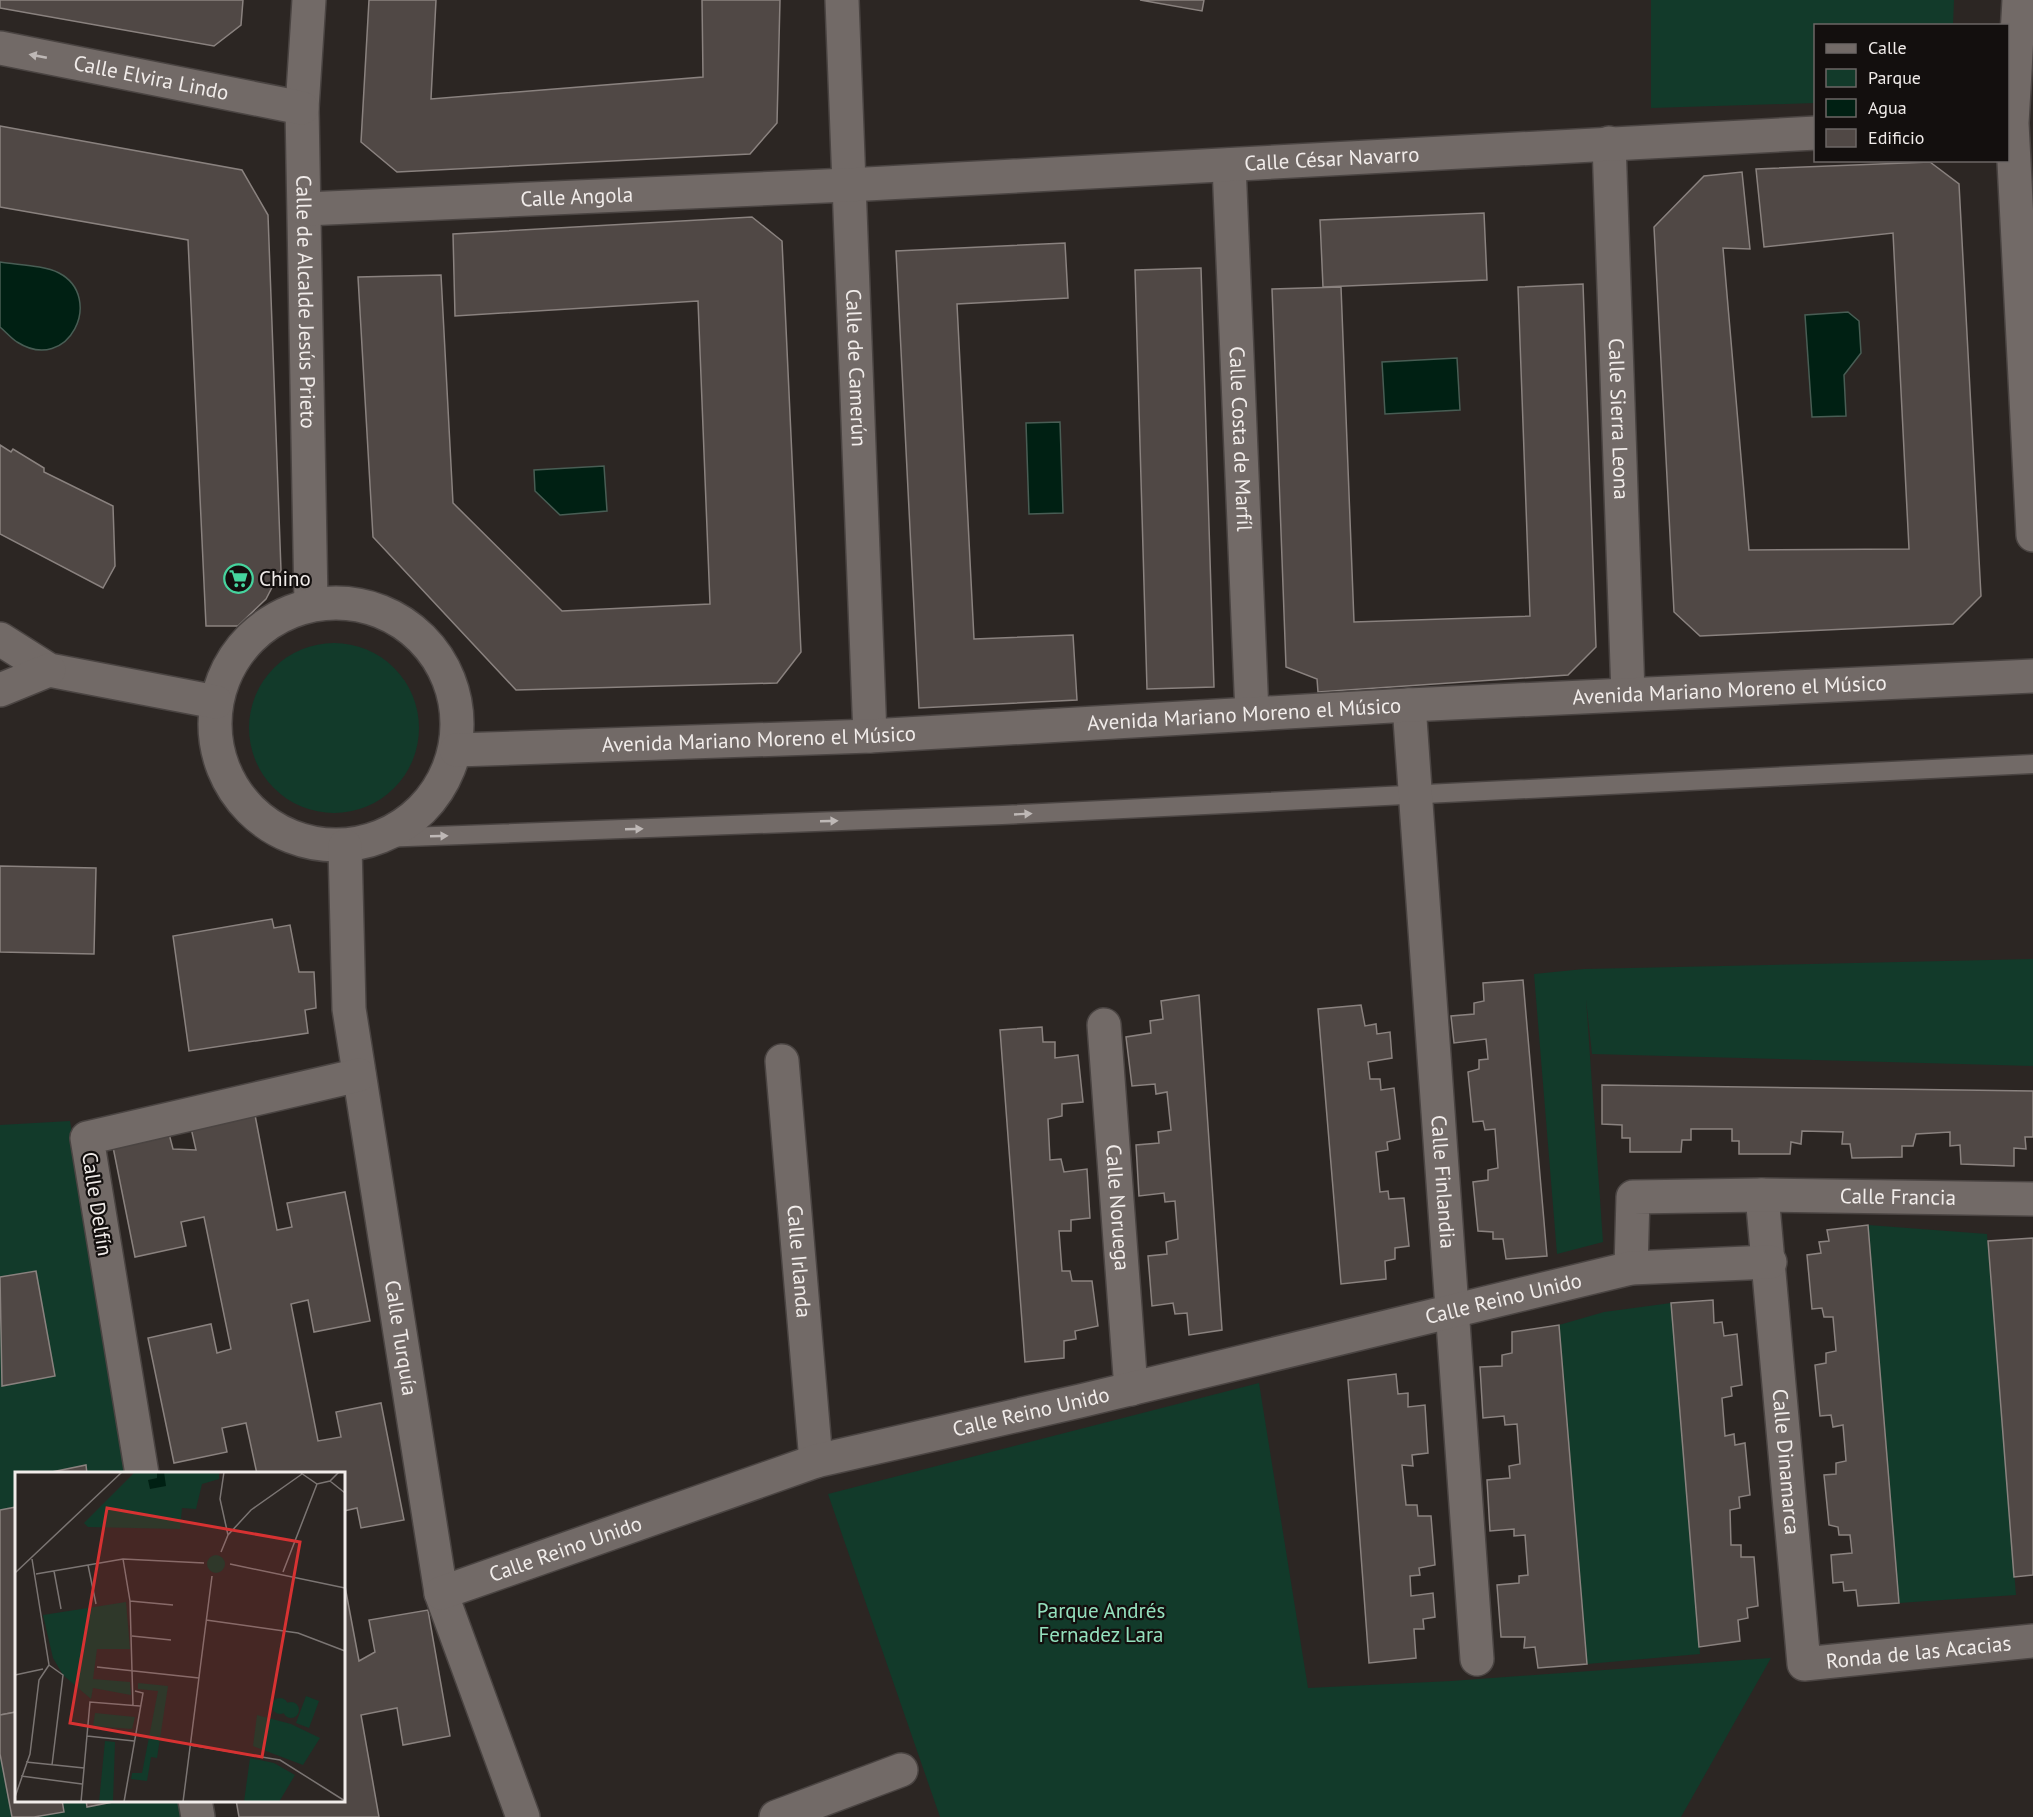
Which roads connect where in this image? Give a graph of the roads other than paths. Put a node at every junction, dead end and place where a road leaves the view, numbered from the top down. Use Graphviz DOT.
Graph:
graph roads {
  1 [pos="309,0"];
  2 [pos="842,0"];
  3 [pos="2019,0"];
  4 [pos="0,48"];
  5 [pos="302,108"];
  6 [pos="2017,123"];
  7 [pos="1814,133"];
  8 [pos="1609,143"];
  9 [pos="1229,165"];
  10 [pos="848,185"];
  11 [pos="305,209"];
  12 [pos="2033,535"];
  13 [pos="311,603"];
  14 [pos="0,639"];
  15 [pos="49,670"];
  16 [pos="2033,676"];
  17 [pos="0,690"];
  18 [pos="1628,694"];
  19 [pos="216,702"];
  20 [pos="1409,705"];
  21 [pos="1252,714"];
  22 [pos="870,736"];
  23 [pos="456,750"];
  24 [pos="2033,764"];
  25 [pos="1417,796"];
  26 [pos="380,838"];
  27 [pos="345,846"];
  28 [pos="1104,1025"];
  29 [pos="782,1061"];
  30 [pos="359,1075"];
  31 [pos="1762,1195"];
  32 [pos="2033,1199"];
  33 [pos="1770,1262"];
  34 [pos="1631,1268"];
  35 [pos="1452,1313"];
  36 [pos="1131,1389"];
  37 [pos="816,1461"];
  38 [pos="142,1472"];
  39 [pos="441,1593"];
  40 [pos="2033,1641"];
  41 [pos="1477,1659"];
  42 [pos="1804,1664"];
  43 [pos="901,1770"];
  44 [pos="195,1802"];
  45 [pos="198,1817"];
  46 [pos="522,1817"];
  47 [pos="776,1817"];
  1 -- 5 [label="street, Calle de Alcalde Jesús Prieto"];
  2 -- 10 [label="street, Calle de Camerún"];
  3 -- 6 [label="street"];
  5 -- 4 [label="street, Calle Elvira Lindo, one-way"];
  5 -- 11 [label="street, Calle de Alcalde Jesús Prieto"];
  6 -- 12 [label="street"];
  7 -- 8 [label="street, Calle César Navarro"];
  8 -- 9 [label="street, Calle César Navarro"];
  8 -- 18 [label="street, Calle Sierra Leona"];
  9 -- 10 [label="street, Calle César Navarro"];
  9 -- 21 [label="street, Calle Costa de Marfíl"];
  10 -- 11 [label="street, Calle Angola"];
  10 -- 22 [label="street, Calle de Camerún"];
  11 -- 13 [label="street, Calle de Alcalde Jesús Prieto"];
  13 -- 19 [label="street"];
  13 -- 23 [label="street"];
  14 -- 15 [label="street"];
  15 -- 17 [label="street"];
  15 -- 19 [label="street"];
  16 -- 18 [label="street, Avenida Mariano Moreno el Músico"];
  18 -- 20 [label="street, Avenida Mariano Moreno el Músico"];
  19 -- 27 [label="street"];
  20 -- 21 [label="street, Avenida Mariano Moreno el Músico"];
  20 -- 25 [label="street, Calle Finlandia"];
  21 -- 22 [label="street, Avenida Mariano Moreno el Músico"];
  22 -- 23 [label="street, Avenida Mariano Moreno el Músico"];
  23 -- 26 [label="street"];
  24 -- 25 [label="lane"];
  26 -- 25 [label="lane, one-way"];
  25 -- 35 [label="street, Calle Finlandia"];
  26 -- 27 [label="street"];
  27 -- 30 [label="street, Calle Turquía"];
  28 -- 36 [label="street, Calle Noruega"];
  29 -- 37 [label="street, Calle Irlanda"];
  30 -- 38 [label="street, Calle Delfín"];
  30 -- 39 [label="street, Calle Turquía"];
  31 -- 32 [label="street, Calle Francia"];
  31 -- 33 [label="street, Calle Dinamarca"];
  31 -- 34 [label="street, Calle Francia"];
  33 -- 34 [label="street, Calle Reino Unido"];
  33 -- 42 [label="street, Calle Dinamarca"];
  34 -- 35 [label="street, Calle Reino Unido"];
  35 -- 36 [label="street, Calle Reino Unido"];
  35 -- 41 [label="street, Calle Finlandia"];
  36 -- 37 [label="street, Calle Reino Unido"];
  37 -- 39 [label="street, Calle Reino Unido"];
  39 -- 46 [label="street, Calle Turquía"];
  40 -- 42 [label="street, Ronda de las Acacias"];
  43 -- 47 [label="street"];
  44 -- 45 [label="street"];
}
